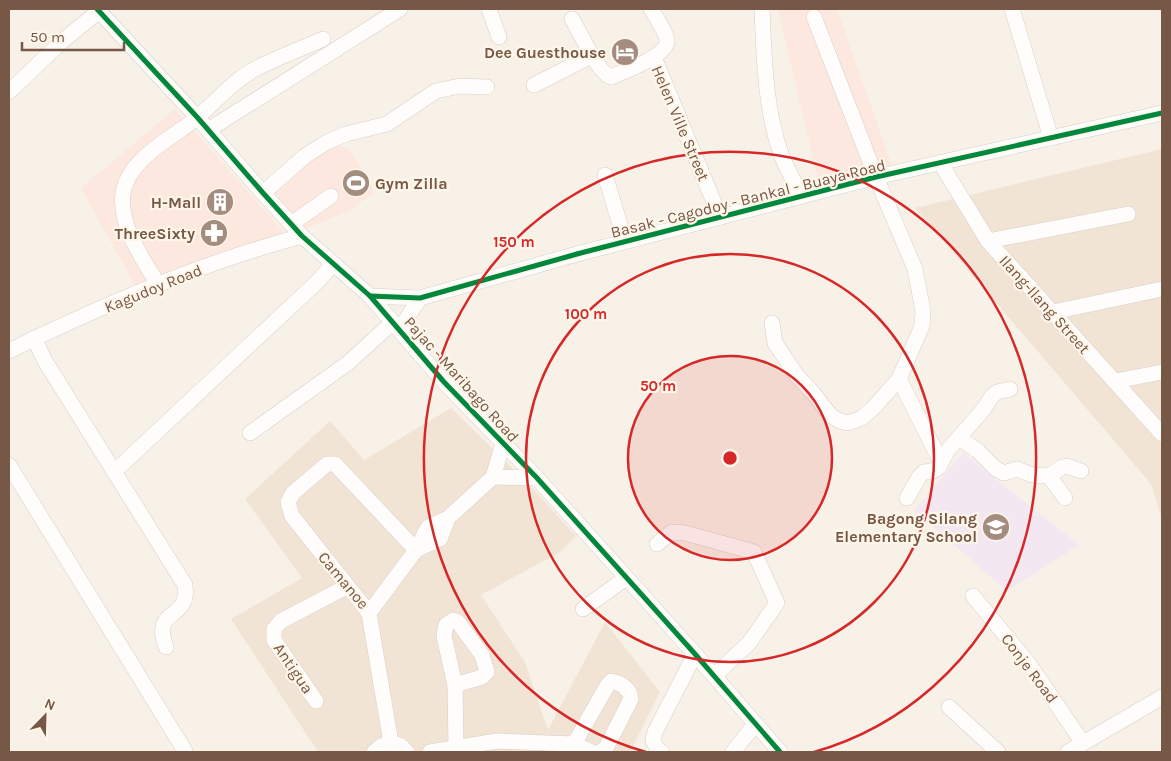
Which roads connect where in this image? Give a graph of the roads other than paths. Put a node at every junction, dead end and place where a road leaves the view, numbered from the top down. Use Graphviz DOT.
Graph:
graph roads {
  1 [pos="400,9"];
  2 [pos="489,9"];
  3 [pos="651,9"];
  4 [pos="762,9"];
  5 [pos="1012,9"];
  6 [pos="98,10"];
  7 [pos="814,17"];
  8 [pos="572,19"];
  9 [pos="499,37"];
  10 [pos="323,39"];
  11 [pos="654,57"];
  12 [pos="594,58"];
  13 [pos="534,85"];
  14 [pos="487,87"];
  15 [pos="9,92"];
  16 [pos="1162,113"];
  17 [pos="197,118"];
  18 [pos="208,130"];
  19 [pos="1051,138"];
  20 [pos="941,164"];
  21 [pos="605,175"];
  22 [pos="876,177"];
  23 [pos="262,194"];
  24 [pos="331,196"];
  25 [pos="801,196"];
  26 [pos="1128,214"];
  27 [pos="720,216"];
  28 [pos="291,224"];
  29 [pos="302,236"];
  30 [pos="625,241"];
  31 [pos="988,241"];
  32 [pos="333,264"];
  33 [pos="158,284"];
  34 [pos="1162,289"];
  35 [pos="370,296"];
  36 [pos="420,298"];
  37 [pos="1053,312"];
  38 [pos="772,323"];
  39 [pos="396,325"];
  40 [pos="34,338"];
  41 [pos="9,351"];
  42 [pos="1162,372"];
  43 [pos="899,379"];
  44 [pos="1116,381"];
  45 [pos="1010,389"];
  46 [pos="250,433"];
  47 [pos="1162,434"];
  48 [pos="959,438"];
  49 [pos="503,444"];
  50 [pos="941,462"];
  51 [pos="9,465"];
  52 [pos="1081,471"];
  53 [pos="114,472"];
  54 [pos="1049,476"];
  55 [pos="493,477"];
  56 [pos="537,478"];
  57 [pos="908,498"];
  58 [pos="1066,498"];
  59 [pos="657,544"];
  60 [pos="416,550"];
  61 [pos="626,578"];
  62 [pos="346,587"];
  63 [pos="973,596"];
  64 [pos="582,609"];
  65 [pos="369,614"];
  66 [pos="166,647"];
  67 [pos="695,654"];
  68 [pos="714,676"];
  69 [pos="455,685"];
  70 [pos="1162,697"];
  71 [pos="316,701"];
  72 [pos="949,707"];
  73 [pos="755,724"];
  74 [pos="391,743"];
  75 [pos="1083,743"];
  76 [pos="574,744"];
  77 [pos="495,747"];
  78 [pos="455,750"];
  79 [pos="185,752"];
  80 [pos="374,752"];
  81 [pos="407,752"];
  82 [pos="430,752"];
  83 [pos="592,752"];
  84 [pos="600,752"];
  85 [pos="662,752"];
  86 [pos="733,752"];
  87 [pos="780,752"];
  88 [pos="998,752"];
  89 [pos="1068,752"];
  1 -- 18 [label="street"];
  2 -- 9 [label="street"];
  3 -- 11 [label="street"];
  4 -- 25 [label="street"];
  5 -- 19 [label="street"];
  6 -- 15 [label="street"];
  6 -- 17 [label="street, Pajac - Maribago Road"];
  7 -- 22 [label="street"];
  8 -- 12 [label="street"];
  10 -- 17 [label="street"];
  11 -- 12 [label="street"];
  11 -- 27 [label="street, Helen Ville Street"];
  12 -- 13 [label="street"];
  14 -- 23 [label="street"];
  16 -- 19 [label="street, Basak - Cagodoy - Bankal - Buaya Road"];
  17 -- 18 [label="street, Pajac - Maribago Road"];
  17 -- 33 [label="street"];
  18 -- 23 [label="street, Pajac - Maribago Road"];
  19 -- 20 [label="street, Basak - Cagodoy - Bankal - Buaya Road"];
  20 -- 22 [label="street, Basak - Cagodoy - Bankal - Buaya Road"];
  20 -- 31 [label="street, Ilang-Ilang Street"];
  21 -- 30 [label="street"];
  22 -- 25 [label="street, Basak - Cagodoy - Bankal - Buaya Road"];
  22 -- 43 [label="street"];
  23 -- 28 [label="street, Pajac - Maribago Road"];
  24 -- 28 [label="street"];
  25 -- 27 [label="street, Basak - Cagodoy - Bankal - Buaya Road"];
  26 -- 31 [label="street"];
  27 -- 30 [label="street, Basak - Cagodoy - Bankal - Buaya Road"];
  28 -- 29 [label="street, Pajac - Maribago Road"];
  29 -- 32 [label="street, Pajac - Maribago Road"];
  29 -- 33 [label="street, Kagudoy Road"];
  30 -- 36 [label="street, Basak - Cagodoy - Bankal - Buaya Road"];
  31 -- 37 [label="street, Ilang-Ilang Street"];
  32 -- 35 [label="street, Pajac - Maribago Road"];
  32 -- 53 [label="street"];
  33 -- 40 [label="street, Kagudoy Road"];
  34 -- 37 [label="street"];
  35 -- 36 [label="street, Basak - Cagodoy - Bankal - Buaya Road"];
  35 -- 39 [label="street, Pajac - Maribago Road"];
  36 -- 39 [label="street"];
  37 -- 44 [label="street, Ilang-Ilang Street"];
  38 -- 43 [label="street"];
  39 -- 46 [label="street"];
  39 -- 49 [label="street, Pajac - Maribago Road"];
  40 -- 41 [label="street, Kagudoy Road"];
  40 -- 53 [label="street"];
  42 -- 44 [label="street"];
  43 -- 50 [label="street"];
  44 -- 47 [label="street, Ilang-Ilang Street"];
  45 -- 48 [label="street"];
  48 -- 50 [label="street"];
  48 -- 54 [label="street"];
  49 -- 55 [label="street"];
  49 -- 56 [label="street, Pajac - Maribago Road"];
  50 -- 57 [label="street"];
  51 -- 79 [label="street"];
  52 -- 54 [label="street"];
  53 -- 66 [label="street"];
  54 -- 58 [label="street"];
  55 -- 56 [label="street"];
  55 -- 60 [label="street"];
  56 -- 61 [label="street, Pajac - Maribago Road"];
  59 -- 68 [label="street"];
  60 -- 62 [label="street, Camanoe"];
  60 -- 65 [label="street, Camanoe"];
  61 -- 64 [label="street"];
  61 -- 67 [label="street, Pajac - Maribago Road"];
  62 -- 65 [label="street, Camanoe"];
  62 -- 71 [label="street, Antigua"];
  63 -- 75 [label="street, Conje Road"];
  65 -- 74 [label="street"];
  67 -- 68 [label="street, Pajac - Maribago Road"];
  67 -- 85 [label="street"];
  68 -- 73 [label="street, Pajac - Maribago Road"];
  69 -- 78 [label="street"];
  70 -- 75 [label="street"];
  72 -- 88 [label="street"];
  73 -- 86 [label="street"];
  73 -- 87 [label="street, Pajac - Maribago Road"];
  74 -- 80 [label="street"];
  74 -- 81 [label="street"];
  75 -- 89 [label="street"];
  76 -- 77 [label="street"];
  76 -- 83 [label="street"];
  76 -- 84 [label="street"];
  77 -- 78 [label="street"];
  78 -- 82 [label="street"];
}
